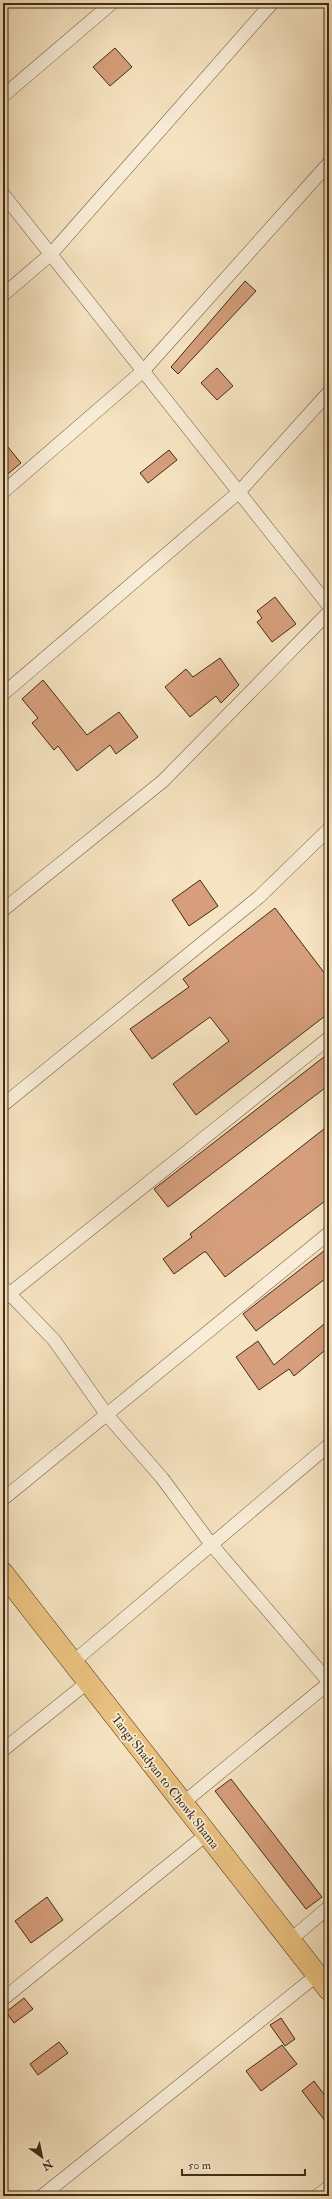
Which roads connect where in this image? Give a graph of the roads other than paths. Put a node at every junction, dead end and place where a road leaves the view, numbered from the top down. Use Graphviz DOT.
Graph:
graph roads {
  1 [pos="112,3"];
  2 [pos="272,3"];
  3 [pos="3,96"];
  4 [pos="329,163"];
  5 [pos="3,194"];
  6 [pos="51,254"];
  7 [pos="3,295"];
  8 [pos="143,371"];
  9 [pos="329,392"];
  10 [pos="3,492"];
  11 [pos="239,492"];
  12 [pos="329,606"];
  13 [pos="329,612"];
  14 [pos="3,694"];
  15 [pos="329,829"];
  16 [pos="3,910"];
  17 [pos="329,1038"];
  18 [pos="3,1105"];
  19 [pos="329,1233"];
  20 [pos="5,1294"];
  21 [pos="106,1415"];
  22 [pos="329,1444"];
  23 [pos="3,1499"];
  24 [pos="212,1544"];
  25 [pos="3,1573"];
  26 [pos="73,1662"];
  27 [pos="88,1682"];
  28 [pos="329,1683"];
  29 [pos="3,1750"];
  30 [pos="183,1803"];
  31 [pos="207,1834"];
  32 [pos="329,1907"];
  33 [pos="290,1940"];
  34 [pos="323,1982"];
  35 [pos="3,1999"];
  36 [pos="329,2187"];
  37 [pos="42,2196"];
  38 [pos="318,2196"];
  1 -- 3 [label="street"];
  2 -- 6 [label="street"];
  4 -- 8 [label="street"];
  5 -- 6 [label="street"];
  6 -- 7 [label="street"];
  6 -- 8 [label="street"];
  8 -- 10 [label="street"];
  8 -- 11 [label="street"];
  9 -- 11 [label="street"];
  11 -- 12 [label="street"];
  11 -- 14 [label="street"];
  13 -- 16 [label="street"];
  15 -- 18 [label="street"];
  17 -- 20 [label="street"];
  19 -- 21 [label="street"];
  20 -- 21 [label="street"];
  21 -- 23 [label="street"];
  21 -- 24 [label="street"];
  22 -- 24 [label="street"];
  24 -- 26 [label="street"];
  24 -- 28 [label="street"];
  25 -- 26 [label="main road, Tangi Shadyan to Chowk Shama"];
  26 -- 27 [label="main road, Tangi Shadyan to Chowk Shama"];
  27 -- 29 [label="street"];
  27 -- 30 [label="main road, Tangi Shadyan to Chowk Shama"];
  28 -- 30 [label="street"];
  30 -- 31 [label="main road, Tangi Shadyan to Chowk Shama"];
  31 -- 33 [label="main road, Tangi Shadyan to Chowk Shama"];
  31 -- 35 [label="street"];
  32 -- 33 [label="street"];
  33 -- 34 [label="main road, Tangi Shadyan to Chowk Shama"];
  34 -- 37 [label="street"];
  36 -- 38 [label="street"];
}
